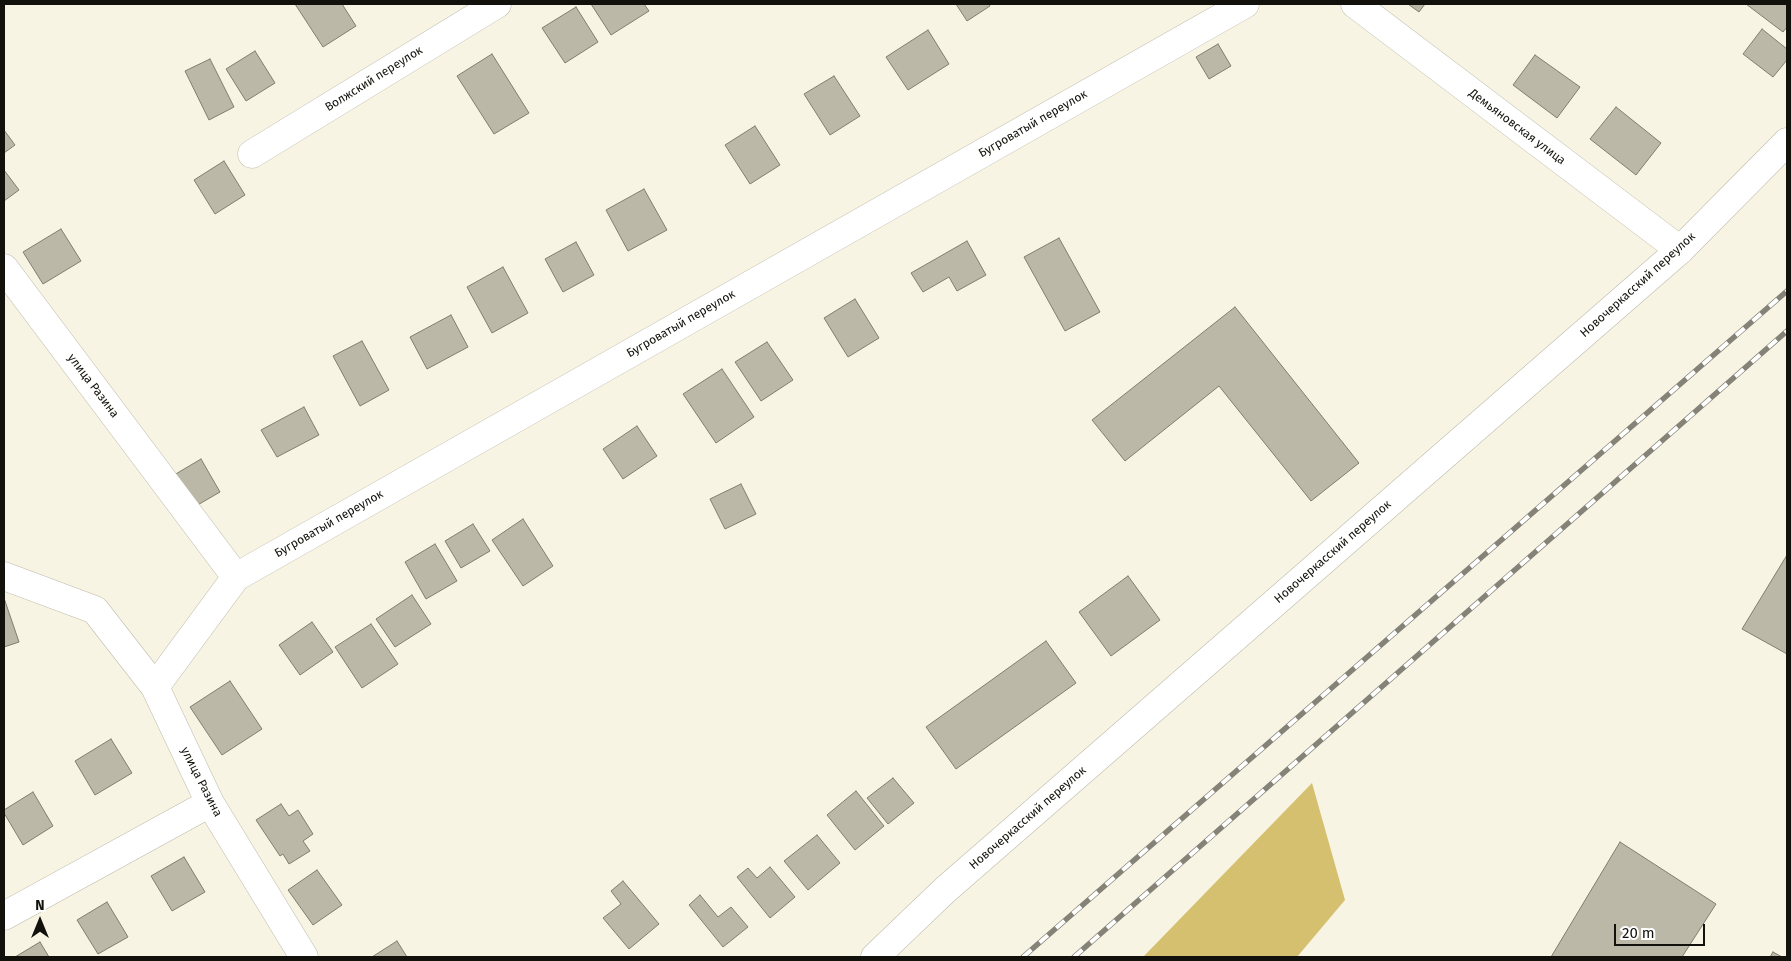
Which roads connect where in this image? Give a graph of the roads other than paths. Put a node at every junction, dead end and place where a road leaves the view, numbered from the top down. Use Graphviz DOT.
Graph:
graph roads {
  1 [pos="497,4"];
  2 [pos="1245,4"];
  3 [pos="1355,4"];
  4 [pos="1787,142"];
  5 [pos="252,154"];
  6 [pos="1680,250"];
  7 [pos="4,268"];
  8 [pos="4,576"];
  9 [pos="236,577"];
  10 [pos="155,687"];
  11 [pos="210,804"];
  12 [pos="4,916"];
  13 [pos="304,957"];
  14 [pos="875,957"];
  1 -- 5 [label="street, Волжский переулок"];
  2 -- 9 [label="street, Бугроватый переулок"];
  3 -- 6 [label="street, Демьяновская улица"];
  4 -- 6 [label="street, Новочеркасский переулок"];
  6 -- 14 [label="street, Новочеркасский переулок"];
  7 -- 9 [label="street, улица Разина"];
  8 -- 10 [label="street, улица Разина"];
  9 -- 10 [label="street, Бугроватый переулок"];
  10 -- 11 [label="street, улица Разина"];
  11 -- 12 [label="street"];
  11 -- 13 [label="street, улица Разина"];
}
